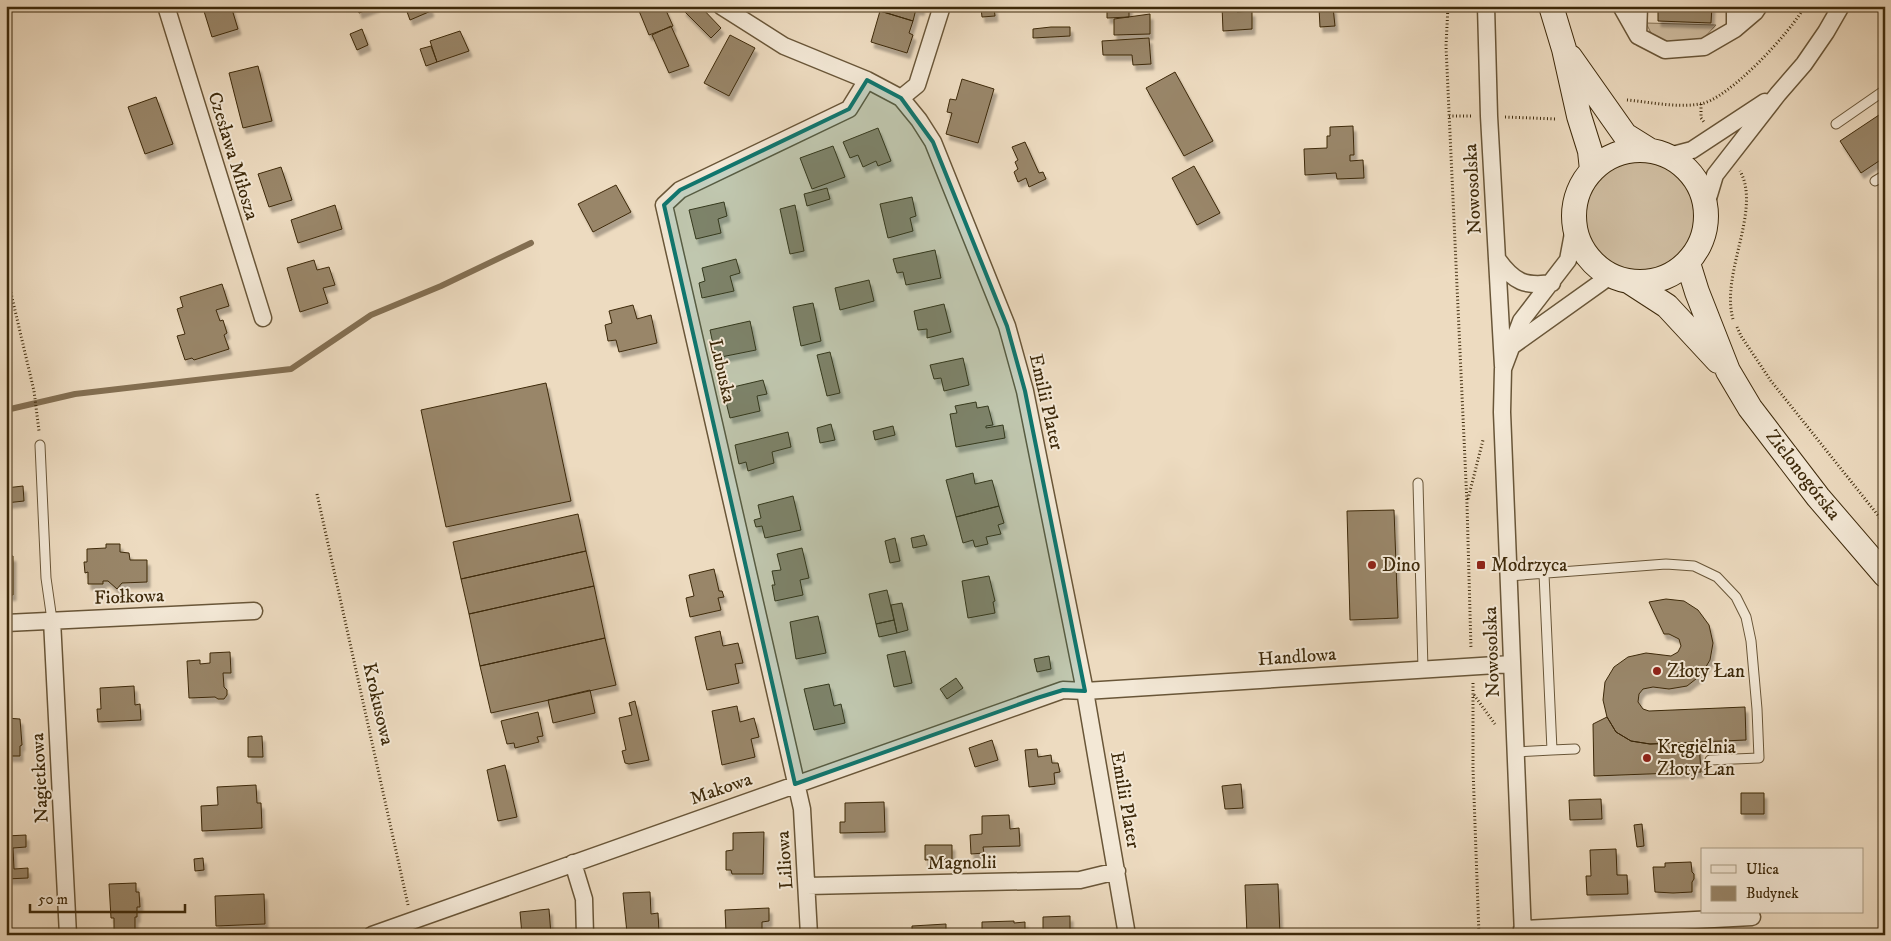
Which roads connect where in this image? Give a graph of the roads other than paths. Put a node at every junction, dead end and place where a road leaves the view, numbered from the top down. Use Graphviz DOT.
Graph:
graph roads {
  1 [pos="166,6"];
  2 [pos="721,6"];
  3 [pos="942,6"];
  4 [pos="1486,6"];
  5 [pos="1551,6"];
  6 [pos="1620,6"];
  7 [pos="1639,6"];
  8 [pos="1735,6"];
  9 [pos="1759,6"];
  10 [pos="1841,6"];
  11 [pos="1735,29"];
  12 [pos="1638,36"];
  13 [pos="1564,49"];
  14 [pos="867,80"];
  15 [pos="1885,90"];
  16 [pos="1778,94"];
  17 [pos="901,98"];
  18 [pos="1836,124"];
  19 [pos="1659,153"];
  20 [pos="1592,170"];
  21 [pos="1885,174"];
  22 [pos="1875,181"];
  23 [pos="1706,205"];
  24 [pos="1574,228"];
  25 [pos="1498,260"];
  26 [pos="1688,263"];
  27 [pos="1620,279"];
  28 [pos="1552,283"];
  29 [pos="263,318"];
  30 [pos="1512,346"];
  31 [pos="1503,368"];
  32 [pos="1728,371"];
  33 [pos="40,445"];
  34 [pos="1418,482"];
  35 [pos="1544,574"];
  36 [pos="1885,574"];
  37 [pos="1509,576"];
  38 [pos="254,611"];
  39 [pos="52,620"];
  40 [pos="6,623"];
  41 [pos="1512,664"];
  42 [pos="1423,668"];
  43 [pos="1085,691"];
  44 [pos="1575,749"];
  45 [pos="1552,750"];
  46 [pos="1516,752"];
  47 [pos="1710,760"];
  48 [pos="795,784"];
  49 [pos="573,863"];
  50 [pos="1117,871"];
  51 [pos="807,886"];
  52 [pos="1752,917"];
  53 [pos="1522,932"];
  54 [pos="68,935"];
  55 [pos="372,935"];
  56 [pos="585,935"];
  57 [pos="808,935"];
  58 [pos="1127,935"];
  1 -- 29 [label="street, Czesława Miłosza"];
  2 -- 14 [label="street, Emilii Plater"];
  3 -- 17 [label="street"];
  4 -- 25 [label="street, Nowosolska"];
  5 -- 13 [label="street"];
  6 -- 12 [label="street"];
  7 -- 12 [label="street"];
  8 -- 11 [label="street"];
  9 -- 11 [label="street"];
  10 -- 16 [label="street"];
  11 -- 12 [label="street"];
  13 -- 19 [label="street"];
  13 -- 20 [label="street"];
  14 -- 17 [label="street, Emilii Plater"];
  14 -- 48 [label="street, Lubuska"];
  15 -- 18 [label="lane"];
  16 -- 19 [label="street"];
  16 -- 23 [label="street"];
  17 -- 43 [label="street, Emilii Plater"];
  19 -- 20 [label="street"];
  19 -- 23 [label="street"];
  20 -- 24 [label="street"];
  21 -- 22 [label="lane"];
  23 -- 26 [label="street"];
  24 -- 27 [label="street"];
  24 -- 28 [label="street, Nowosolska"];
  25 -- 28 [label="street"];
  25 -- 31 [label="street, Nowosolska"];
  26 -- 27 [label="street"];
  26 -- 32 [label="street, Zielonogórska"];
  27 -- 30 [label="street"];
  27 -- 32 [label="street, Zielonogórska"];
  28 -- 30 [label="street, Nowosolska"];
  30 -- 31 [label="street, Nowosolska"];
  31 -- 37 [label="street, Nowosolska"];
  32 -- 36 [label="street, Zielonogórska"];
  33 -- 39 [label="lane"];
  34 -- 42 [label="lane"];
  35 -- 37 [label="lane"];
  35 -- 45 [label="lane"];
  35 -- 47 [label="lane"];
  37 -- 41 [label="street, Nowosolska"];
  38 -- 39 [label="street, Fiołkowa"];
  39 -- 40 [label="street, Fiołkowa"];
  39 -- 54 [label="street, Nagietkowa"];
  41 -- 42 [label="street, Handlowa"];
  41 -- 46 [label="street, Nowosolska"];
  42 -- 43 [label="street, Handlowa"];
  43 -- 48 [label="street, Makowa"];
  43 -- 50 [label="street, Emilii Plater"];
  44 -- 45 [label="lane"];
  45 -- 46 [label="lane"];
  46 -- 53 [label="street, Nowosolska"];
  48 -- 49 [label="street, Makowa"];
  48 -- 51 [label="street, Liliowa"];
  49 -- 55 [label="street, Makowa"];
  49 -- 56 [label="street"];
  50 -- 51 [label="street, Magnolii"];
  50 -- 58 [label="street, Emilii Plater"];
  51 -- 57 [label="street, Liliowa"];
  52 -- 53 [label="street"];
}
